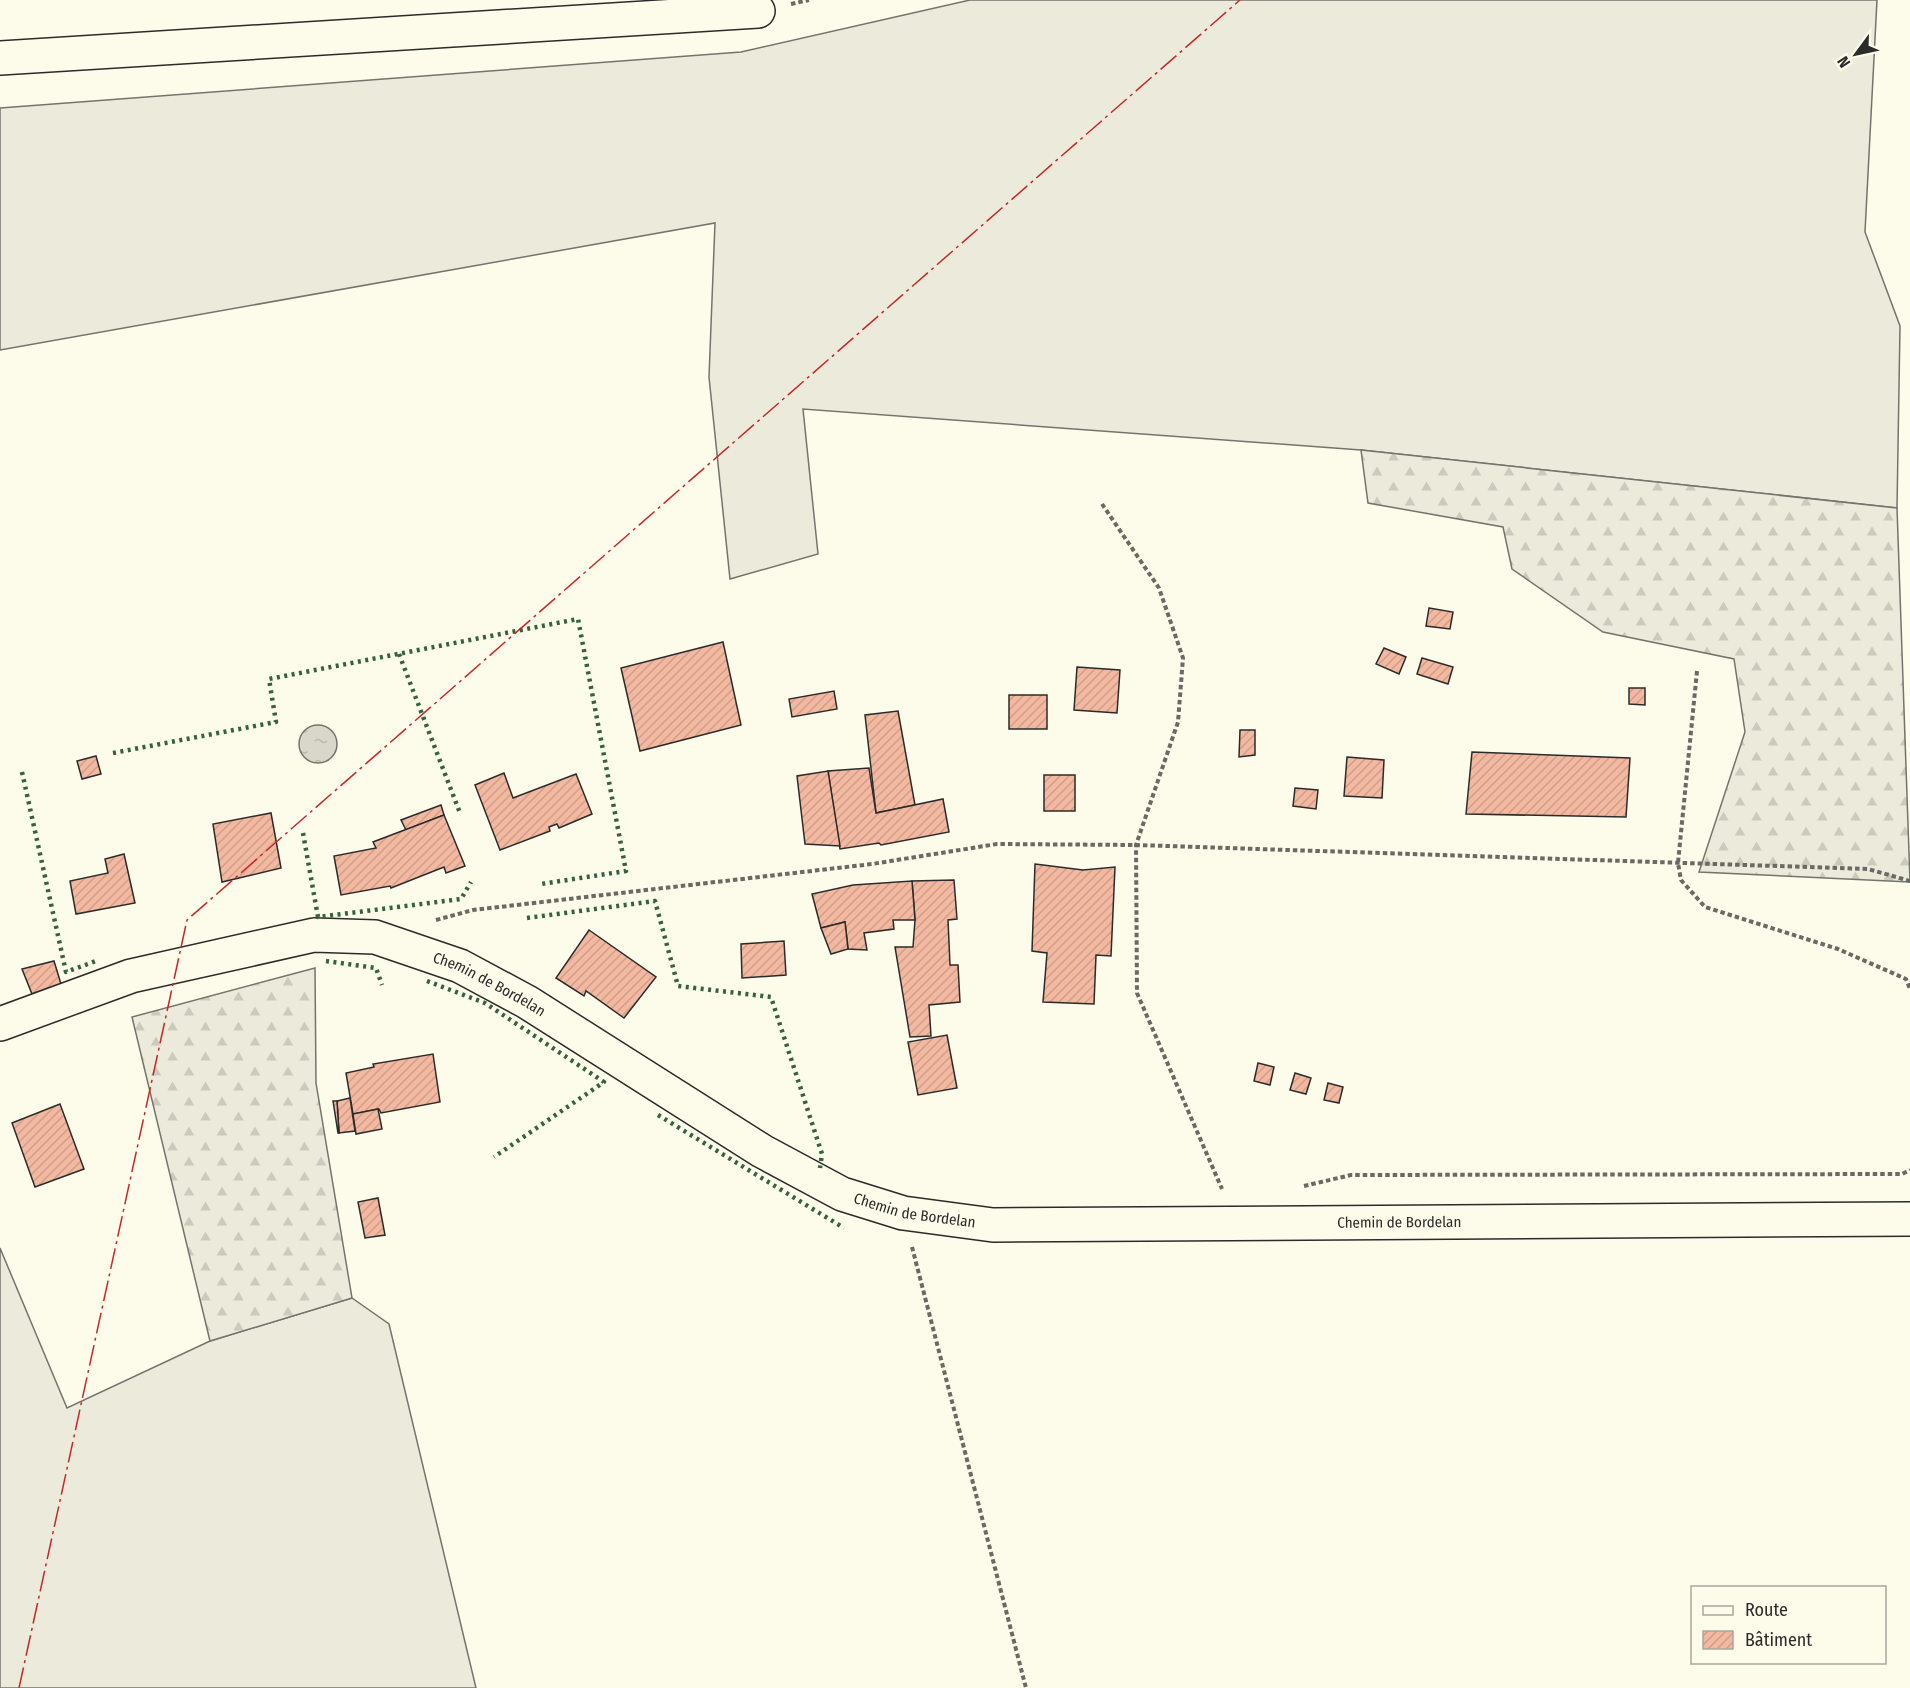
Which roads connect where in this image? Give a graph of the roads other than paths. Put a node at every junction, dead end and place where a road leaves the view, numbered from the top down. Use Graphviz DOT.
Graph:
graph roads {
  1 [pos="758,11"];
  2 [pos="0,58"];
  3 [pos="0,1024"];
  4 [pos="1910,1219"];
  1 -- 2 [label="street"];
  3 -- 4 [label="street, Chemin de Bordelan"];
}
